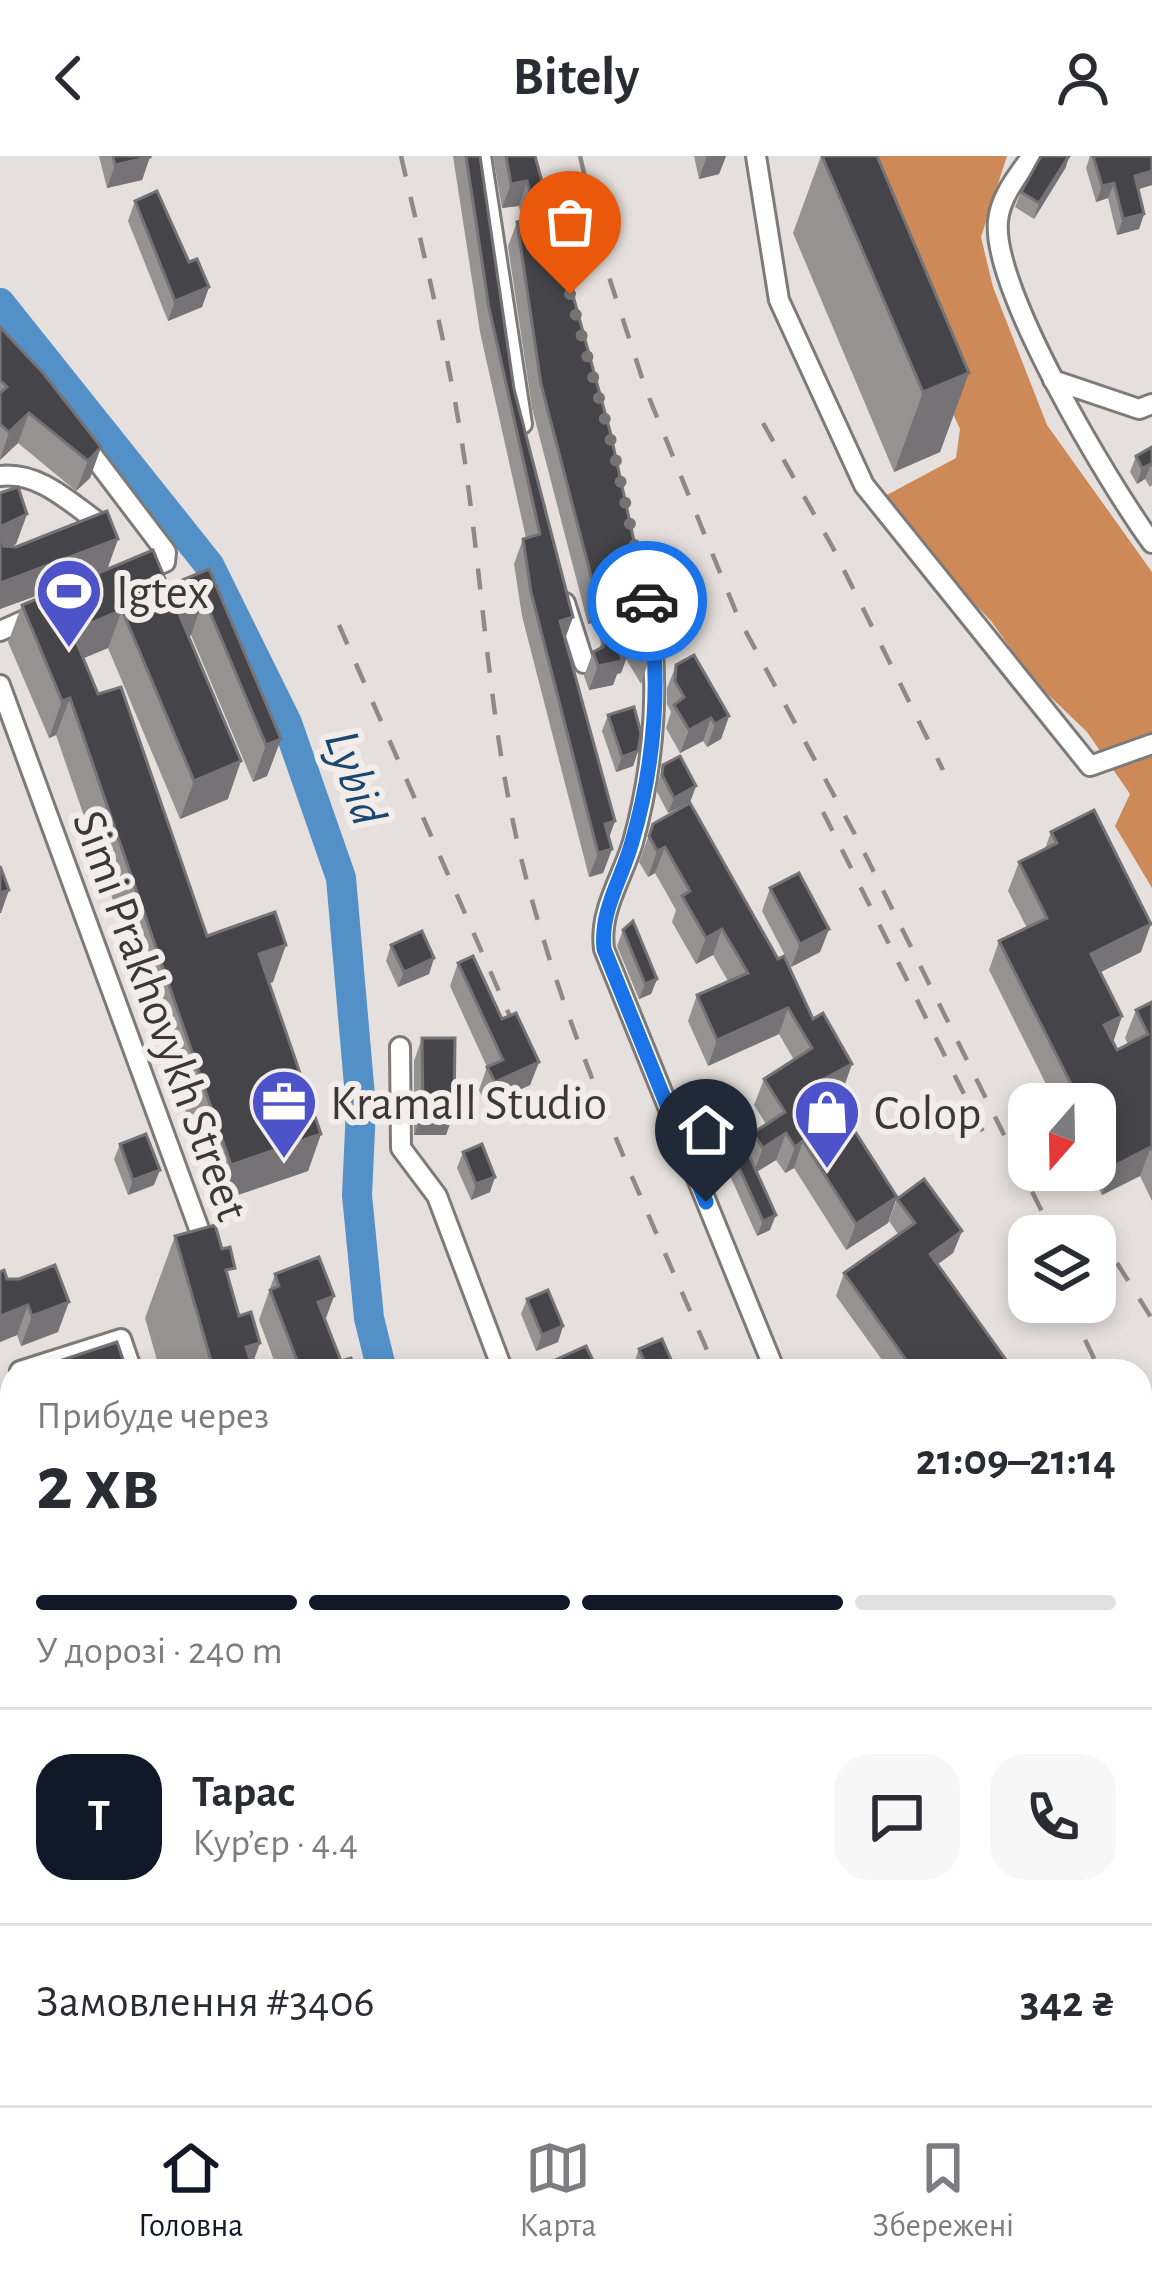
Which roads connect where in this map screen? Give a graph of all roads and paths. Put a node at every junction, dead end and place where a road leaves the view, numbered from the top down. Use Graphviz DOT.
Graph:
graph roads {
  1 [pos="482,156"];
  2 [pos="756,156"];
  3 [pos="1032,156"];
  4 [pos="1053,380"];
  5 [pos="1152,404"];
  6 [pos="68,424"];
  7 [pos="530,455"];
  8 [pos="0,476"];
  9 [pos="131,508"];
  10 [pos="95,520"];
  11 [pos="66,540"];
  12 [pos="1152,543"];
  13 [pos="642,578"];
  14 [pos="124,579"];
  15 [pos="561,586"];
  16 [pos="62,605"];
  17 [pos="0,631"];
  18 [pos="584,663"];
  19 [pos="0,685"];
  20 [pos="1152,744"];
  21 [pos="400,1047"];
  22 [pos="217,1279"];
  23 [pos="58,1359"];
  24 [pos="128,1359"];
  25 [pos="498,1359"];
  26 [pos="770,1359"];
  1 -- 7 [label="street"];
  2 -- 20 [label="street"];
  3 -- 4 [label="street"];
  4 -- 5 [label="street"];
  4 -- 12 [label="street"];
  6 -- 9 [label="street"];
  8 -- 10 [label="street"];
  9 -- 10 [label="street"];
  9 -- 14 [label="street"];
  10 -- 11 [label="street"];
  13 -- 26 [label="street"];
  15 -- 18 [label="street"];
  16 -- 17 [label="street"];
  19 -- 22 [label="street, Simi Prakhovykh Street"];
  21 -- 25 [label="street"];
  23 -- 24 [label="street"];
}
